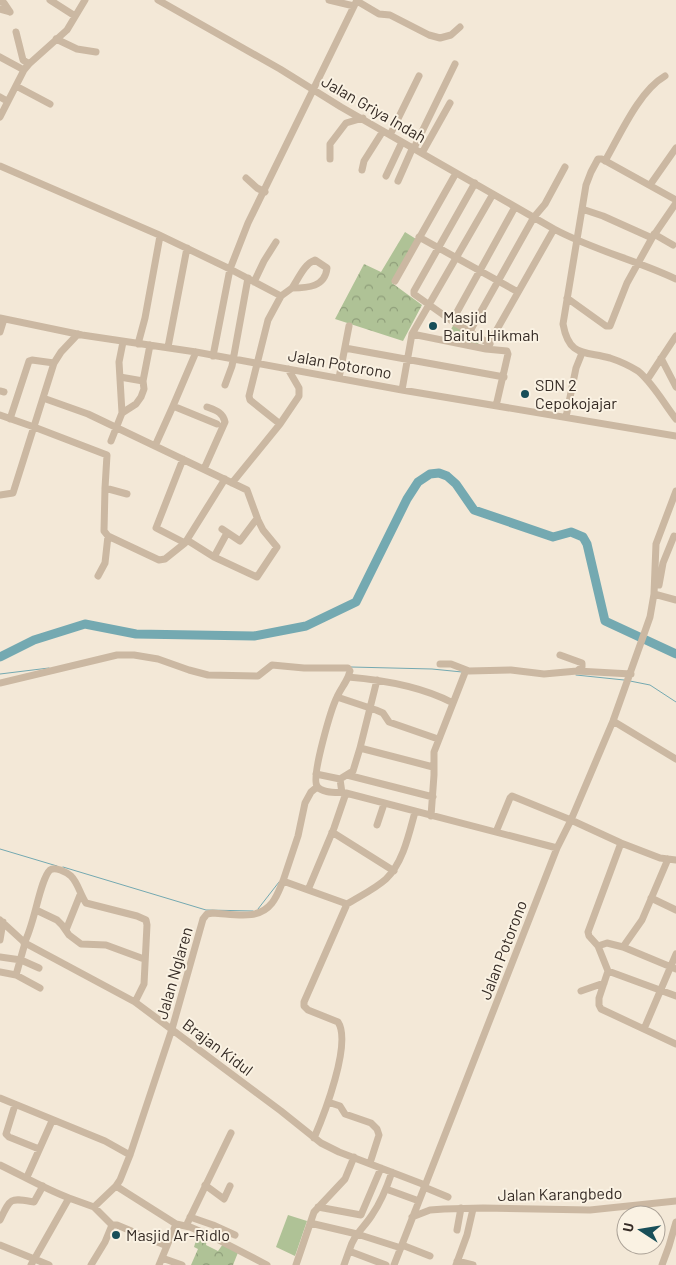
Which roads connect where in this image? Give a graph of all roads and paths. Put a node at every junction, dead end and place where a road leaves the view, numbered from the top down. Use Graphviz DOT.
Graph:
graph roads {
  1 [pos="50,0"];
  2 [pos="84,0"];
  3 [pos="158,0"];
  4 [pos="332,0"];
  5 [pos="356,2"];
  6 [pos="75,16"];
  7 [pos="460,27"];
  8 [pos="16,32"];
  9 [pos="56,39"];
  10 [pos="96,52"];
  11 [pos="1,61"];
  12 [pos="456,64"];
  13 [pos="26,67"];
  14 [pos="419,76"];
  15 [pos="665,76"];
  16 [pos="16,86"];
  17 [pos="314,90"];
  18 [pos="0,97"];
  19 [pos="7,101"];
  20 [pos="450,103"];
  21 [pos="50,104"];
  22 [pos="0,117"];
  23 [pos="363,118"];
  24 [pos="386,133"];
  25 [pos="402,142"];
  26 [pos="413,148"];
  27 [pos="676,148"];
  28 [pos="422,152"];
  29 [pos="330,159"];
  30 [pos="605,161"];
  31 [pos="0,166"];
  32 [pos="565,167"];
  33 [pos="362,170"];
  34 [pos="456,173"];
  35 [pos="386,176"];
  36 [pos="246,178"];
  37 [pos="398,181"];
  38 [pos="475,184"];
  39 [pos="650,185"];
  40 [pos="265,192"];
  41 [pos="493,194"];
  42 [pos="676,201"];
  43 [pos="516,207"];
  44 [pos="582,209"];
  45 [pos="534,218"];
  46 [pos="554,229"];
  47 [pos="160,236"];
  48 [pos="653,236"];
  49 [pos="420,237"];
  50 [pos="576,240"];
  51 [pos="276,242"];
  52 [pos="674,244"];
  53 [pos="186,248"];
  54 [pos="439,248"];
  55 [pos="457,258"];
  56 [pos="638,263"];
  57 [pos="230,269"];
  58 [pos="481,271"];
  59 [pos="676,279"];
  60 [pos="251,280"];
  61 [pos="395,281"];
  62 [pos="498,281"];
  63 [pos="292,288"];
  64 [pos="518,292"];
  65 [pos="281,296"];
  66 [pos="567,298"];
  67 [pos="430,306"];
  68 [pos="2,319"];
  69 [pos="452,321"];
  70 [pos="349,326"];
  71 [pos="470,331"];
  72 [pos="0,332"];
  73 [pos="78,334"];
  74 [pos="412,334"];
  75 [pos="676,336"];
  76 [pos="122,342"];
  77 [pos="138,344"];
  78 [pos="150,345"];
  79 [pos="670,345"];
  80 [pos="488,346"];
  81 [pos="168,347"];
  82 [pos="345,348"];
  83 [pos="196,352"];
  84 [pos="582,353"];
  85 [pos="676,353"];
  86 [pos="213,356"];
  87 [pos="661,358"];
  88 [pos="233,360"];
  89 [pos="407,360"];
  90 [pos="54,363"];
  91 [pos="258,363"];
  92 [pos="288,369"];
  93 [pos="120,377"];
  94 [pos="504,377"];
  95 [pos="339,378"];
  96 [pos="647,380"];
  97 [pos="143,381"];
  98 [pos="225,384"];
  99 [pos="676,387"];
  100 [pos="402,390"];
  101 [pos="43,398"];
  102 [pos="173,406"];
  103 [pos="496,406"];
  104 [pos="207,407"];
  105 [pos="122,413"];
  106 [pos="0,415"];
  107 [pos="566,417"];
  108 [pos="10,419"];
  109 [pos="676,419"];
  110 [pos="217,424"];
  111 [pos="280,424"];
  112 [pos="34,426"];
  113 [pos="116,428"];
  114 [pos="676,436"];
  115 [pos="112,441"];
  116 [pos="155,446"];
  117 [pos="183,459"];
  118 [pos="204,469"];
  119 [pos="228,481"];
  120 [pos="104,488"];
  121 [pos="676,491"];
  122 [pos="126,494"];
  123 [pos="1,497"];
  124 [pos="255,521"];
  125 [pos="108,536"];
  126 [pos="674,536"];
  127 [pos="186,541"];
  128 [pos="214,557"];
  129 [pos="98,576"];
  130 [pos="656,595"];
  131 [pos="676,600"];
  132 [pos="560,655"];
  133 [pos="440,664"];
  134 [pos="465,672"];
  135 [pos="577,672"];
  136 [pos="348,677"];
  137 [pos="629,679"];
  138 [pos="377,680"];
  139 [pos="0,683"];
  140 [pos="337,697"];
  141 [pos="453,703"];
  142 [pos="369,708"];
  143 [pos="613,722"];
  144 [pos="438,739"];
  145 [pos="360,748"];
  146 [pos="676,759"];
  147 [pos="433,766"];
  148 [pos="316,774"];
  149 [pos="347,775"];
  150 [pos="340,780"];
  151 [pos="317,787"];
  152 [pos="344,793"];
  153 [pos="433,797"];
  154 [pos="384,804"];
  155 [pos="416,812"];
  156 [pos="431,816"];
  157 [pos="571,820"];
  158 [pos="377,825"];
  159 [pos="332,832"];
  160 [pos="496,832"];
  161 [pos="621,843"];
  162 [pos="557,848"];
  163 [pos="668,859"];
  164 [pos="676,860"];
  165 [pos="394,871"];
  166 [pos="283,881"];
  167 [pos="308,890"];
  168 [pos="80,895"];
  169 [pos="651,898"];
  170 [pos="347,904"];
  171 [pos="36,910"];
  172 [pos="676,910"];
  173 [pos="2,921"];
  174 [pos="66,930"];
  175 [pos="0,940"];
  176 [pos="25,943"];
  177 [pos="598,946"];
  178 [pos="623,947"];
  179 [pos="676,954"];
  180 [pos="0,957"];
  181 [pos="144,959"];
  182 [pos="21,960"];
  183 [pos="39,968"];
  184 [pos="673,968"];
  185 [pos="608,971"];
  186 [pos="0,972"];
  187 [pos="16,976"];
  188 [pos="604,982"];
  189 [pos="40,988"];
  190 [pos="660,990"];
  191 [pos="582,991"];
  192 [pos="676,996"];
  193 [pos="135,1002"];
  194 [pos="172,1029"];
  195 [pos="644,1029"];
  196 [pos="676,1044"];
  197 [pos="0,1098"];
  198 [pos="328,1102"];
  199 [pos="15,1104"];
  200 [pos="52,1120"];
  201 [pos="231,1133"];
  202 [pos="314,1138"];
  203 [pos="39,1149"];
  204 [pos="130,1155"];
  205 [pos="354,1157"];
  206 [pos="370,1163"];
  207 [pos="0,1165"];
  208 [pos="381,1168"];
  209 [pos="392,1172"];
  210 [pos="27,1177"];
  211 [pos="205,1185"];
  212 [pos="43,1186"];
  213 [pos="116,1186"];
  214 [pos="230,1186"];
  215 [pos="424,1186"];
  216 [pos="386,1189"];
  217 [pos="448,1197"];
  218 [pos="69,1198"];
  219 [pos="418,1201"];
  220 [pos="676,1201"];
  221 [pos="94,1206"];
  222 [pos="318,1207"];
  223 [pos="461,1208"];
  224 [pos="473,1209"];
  225 [pos="190,1217"];
  226 [pos="412,1217"];
  227 [pos="0,1220"];
  228 [pos="676,1222"];
  229 [pos="310,1223"];
  230 [pos="176,1224"];
  231 [pos="112,1226"];
  232 [pos="186,1226"];
  233 [pos="457,1230"];
  234 [pos="356,1234"];
  235 [pos="234,1235"];
  236 [pos="0,1245"];
  237 [pos="167,1246"];
  238 [pos="401,1246"];
  239 [pos="349,1251"];
  240 [pos="430,1256"];
  241 [pos="161,1261"];
  242 [pos="33,1262"];
  243 [pos="456,1263"];
  244 [pos="49,1265"];
  245 [pos="90,1265"];
  246 [pos="182,1265"];
  247 [pos="267,1265"];
  248 [pos="296,1265"];
  249 [pos="344,1265"];
  250 [pos="386,1265"];
  251 [pos="394,1265"];
  252 [pos="473,1265"];
  253 [pos="662,1265"];
  1 -- 6 [label="street"];
  2 -- 6 [label="street"];
  3 -- 17 [label="street, Jalan Griya Indah"];
  4 -- 5 [label="street"];
  5 -- 7 [label="street"];
  5 -- 17 [label="street"];
  6 -- 9 [label="street"];
  8 -- 13 [label="street"];
  9 -- 10 [label="street"];
  9 -- 13 [label="street"];
  11 -- 13 [label="street"];
  12 -- 26 [label="street"];
  13 -- 16 [label="street"];
  14 -- 24 [label="street"];
  15 -- 30 [label="street"];
  16 -- 19 [label="street"];
  16 -- 21 [label="street"];
  17 -- 23 [label="street, Jalan Griya Indah"];
  17 -- 40 [label="street"];
  18 -- 19 [label="street"];
  19 -- 22 [label="street"];
  20 -- 28 [label="street"];
  23 -- 24 [label="street, Jalan Griya Indah"];
  23 -- 29 [label="street"];
  24 -- 25 [label="street, Jalan Griya Indah"];
  24 -- 33 [label="street"];
  25 -- 26 [label="street, Jalan Griya Indah"];
  25 -- 35 [label="street"];
  26 -- 28 [label="street, Jalan Griya Indah"];
  26 -- 37 [label="street"];
  27 -- 39 [label="street"];
  28 -- 34 [label="street, Jalan Griya Indah"];
  30 -- 39 [label="street"];
  30 -- 44 [label="street"];
  31 -- 47 [label="street"];
  32 -- 45 [label="street"];
  34 -- 38 [label="street, Jalan Griya Indah"];
  34 -- 49 [label="street"];
  36 -- 40 [label="street"];
  38 -- 41 [label="street, Jalan Griya Indah"];
  38 -- 54 [label="street"];
  39 -- 42 [label="street"];
  40 -- 57 [label="street"];
  41 -- 43 [label="street, Jalan Griya Indah"];
  41 -- 55 [label="street"];
  42 -- 48 [label="street"];
  43 -- 45 [label="street, Jalan Griya Indah"];
  43 -- 58 [label="street"];
  44 -- 48 [label="street"];
  44 -- 50 [label="street"];
  45 -- 46 [label="street, Jalan Griya Indah"];
  45 -- 62 [label="street"];
  46 -- 50 [label="street, Jalan Griya Indah"];
  46 -- 64 [label="street"];
  47 -- 53 [label="street"];
  47 -- 77 [label="street"];
  48 -- 52 [label="street"];
  48 -- 56 [label="street"];
  49 -- 54 [label="street"];
  49 -- 61 [label="street"];
  50 -- 56 [label="street, Jalan Griya Indah"];
  50 -- 66 [label="street"];
  51 -- 60 [label="street"];
  53 -- 57 [label="street"];
  53 -- 81 [label="street"];
  54 -- 55 [label="street"];
  54 -- 67 [label="street"];
  55 -- 58 [label="street"];
  55 -- 67 [label="street"];
  56 -- 59 [label="street, Jalan Griya Indah"];
  56 -- 66 [label="street"];
  57 -- 60 [label="street"];
  57 -- 86 [label="street"];
  58 -- 62 [label="street"];
  58 -- 69 [label="street"];
  60 -- 65 [label="street"];
  60 -- 88 [label="street"];
  62 -- 64 [label="street"];
  62 -- 71 [label="street"];
  63 -- 63 [label="street"];
  63 -- 65 [label="street"];
  64 -- 80 [label="street"];
  65 -- 91 [label="street"];
  66 -- 84 [label="street"];
  67 -- 69 [label="street"];
  67 -- 74 [label="street"];
  68 -- 72 [label="street"];
  68 -- 73 [label="street, Jalan Potorono"];
  69 -- 71 [label="street"];
  70 -- 82 [label="street"];
  71 -- 80 [label="street"];
  73 -- 76 [label="street, Jalan Potorono"];
  73 -- 90 [label="street"];
  74 -- 80 [label="street"];
  74 -- 89 [label="street"];
  75 -- 79 [label="street"];
  76 -- 77 [label="street, Jalan Potorono"];
  76 -- 93 [label="street"];
  77 -- 78 [label="street, Jalan Potorono"];
  78 -- 81 [label="street, Jalan Potorono"];
  78 -- 97 [label="street"];
  79 -- 85 [label="street"];
  79 -- 87 [label="street"];
  80 -- 94 [label="street"];
  81 -- 83 [label="street, Jalan Potorono"];
  82 -- 89 [label="street"];
  82 -- 95 [label="street"];
  83 -- 86 [label="street, Jalan Potorono"];
  83 -- 102 [label="street"];
  84 -- 96 [label="street"];
  84 -- 107 [label="street"];
  86 -- 88 [label="street, Jalan Potorono"];
  87 -- 96 [label="street"];
  87 -- 99 [label="street"];
  88 -- 91 [label="street, Jalan Potorono"];
  88 -- 98 [label="street"];
  89 -- 94 [label="street"];
  89 -- 100 [label="street"];
  90 -- 101 [label="street"];
  90 -- 108 [label="street"];
  91 -- 92 [label="street, Jalan Potorono"];
  91 -- 111 [label="street"];
  92 -- 95 [label="street, Jalan Potorono"];
  92 -- 111 [label="street"];
  93 -- 97 [label="street"];
  93 -- 105 [label="street"];
  94 -- 103 [label="street"];
  95 -- 100 [label="street, Jalan Potorono"];
  96 -- 109 [label="street"];
  97 -- 105 [label="street"];
  100 -- 103 [label="street, Jalan Potorono"];
  101 -- 112 [label="street"];
  101 -- 113 [label="street"];
  102 -- 110 [label="street"];
  102 -- 116 [label="street"];
  103 -- 107 [label="street, Jalan Potorono"];
  104 -- 118 [label="street"];
  105 -- 113 [label="street"];
  106 -- 108 [label="street"];
  107 -- 114 [label="street, Jalan Potorono"];
  108 -- 112 [label="street"];
  111 -- 119 [label="street"];
  112 -- 120 [label="street"];
  112 -- 123 [label="street"];
  113 -- 115 [label="street"];
  113 -- 116 [label="street"];
  116 -- 117 [label="street"];
  117 -- 118 [label="street"];
  117 -- 127 [label="street"];
  118 -- 119 [label="street"];
  119 -- 127 [label="street"];
  119 -- 128 [label="street"];
  120 -- 122 [label="street"];
  120 -- 125 [label="street"];
  121 -- 130 [label="street"];
  124 -- 128 [label="street"];
  125 -- 127 [label="street"];
  125 -- 129 [label="street"];
  126 -- 130 [label="street"];
  127 -- 128 [label="street"];
  130 -- 131 [label="street"];
  130 -- 137 [label="street, Jalan Potorono"];
  132 -- 135 [label="street"];
  133 -- 134 [label="street"];
  134 -- 135 [label="street"];
  134 -- 141 [label="street"];
  135 -- 137 [label="street"];
  136 -- 138 [label="street"];
  136 -- 139 [label="street"];
  136 -- 140 [label="street"];
  137 -- 143 [label="street, Jalan Potorono"];
  138 -- 141 [label="street"];
  138 -- 142 [label="street"];
  140 -- 142 [label="street"];
  140 -- 148 [label="street"];
  141 -- 144 [label="street"];
  142 -- 144 [label="street"];
  142 -- 145 [label="street"];
  143 -- 146 [label="street"];
  143 -- 157 [label="street, Jalan Potorono"];
  144 -- 147 [label="street"];
  145 -- 147 [label="street"];
  145 -- 149 [label="street"];
  147 -- 153 [label="street"];
  148 -- 150 [label="street"];
  148 -- 151 [label="street"];
  149 -- 150 [label="street"];
  149 -- 153 [label="street"];
  150 -- 152 [label="street"];
  151 -- 152 [label="street"];
  151 -- 166 [label="street"];
  152 -- 154 [label="street"];
  152 -- 159 [label="street"];
  153 -- 156 [label="street"];
  154 -- 155 [label="street"];
  154 -- 158 [label="street"];
  155 -- 156 [label="street"];
  155 -- 165 [label="street"];
  156 -- 160 [label="street"];
  157 -- 160 [label="street"];
  157 -- 161 [label="street"];
  157 -- 162 [label="street, Jalan Potorono"];
  159 -- 165 [label="street"];
  159 -- 167 [label="street"];
  160 -- 162 [label="street"];
  161 -- 163 [label="street"];
  161 -- 177 [label="street"];
  162 -- 215 [label="street, Jalan Potorono"];
  163 -- 164 [label="street"];
  163 -- 169 [label="street"];
  165 -- 170 [label="street"];
  166 -- 167 [label="street"];
  166 -- 194 [label="street, Jalan Nglaren"];
  167 -- 170 [label="street"];
  168 -- 171 [label="street"];
  168 -- 174 [label="street"];
  168 -- 181 [label="street"];
  169 -- 172 [label="street"];
  169 -- 178 [label="street"];
  170 -- 198 [label="street"];
  171 -- 174 [label="street"];
  171 -- 176 [label="street"];
  173 -- 175 [label="street"];
  173 -- 176 [label="street, Brajan Kidul"];
  174 -- 181 [label="street"];
  176 -- 182 [label="street"];
  176 -- 193 [label="street, Brajan Kidul"];
  177 -- 178 [label="street"];
  177 -- 185 [label="street"];
  178 -- 184 [label="street"];
  179 -- 184 [label="street"];
  180 -- 182 [label="street"];
  181 -- 193 [label="street"];
  182 -- 183 [label="street"];
  182 -- 187 [label="street"];
  184 -- 190 [label="street"];
  185 -- 188 [label="street"];
  185 -- 190 [label="street"];
  186 -- 187 [label="street"];
  187 -- 189 [label="street"];
  188 -- 191 [label="street"];
  188 -- 195 [label="street"];
  190 -- 192 [label="street"];
  190 -- 195 [label="street"];
  193 -- 194 [label="street, Brajan Kidul"];
  194 -- 202 [label="street, Brajan Kidul"];
  194 -- 204 [label="street, Jalan Nglaren"];
  195 -- 196 [label="street"];
  197 -- 199 [label="street"];
  198 -- 202 [label="street"];
  198 -- 206 [label="street"];
  199 -- 200 [label="street"];
  199 -- 203 [label="street"];
  200 -- 203 [label="street"];
  200 -- 204 [label="street"];
  201 -- 211 [label="street"];
  202 -- 205 [label="street, Brajan Kidul"];
  203 -- 210 [label="street"];
  204 -- 213 [label="street, Jalan Nglaren"];
  205 -- 206 [label="street, Brajan Kidul"];
  205 -- 222 [label="street"];
  206 -- 208 [label="street, Brajan Kidul"];
  207 -- 210 [label="street"];
  208 -- 209 [label="street, Brajan Kidul"];
  208 -- 222 [label="street"];
  209 -- 215 [label="street, Brajan Kidul"];
  209 -- 216 [label="street"];
  210 -- 212 [label="street"];
  211 -- 214 [label="street"];
  211 -- 225 [label="street"];
  212 -- 218 [label="street"];
  212 -- 227 [label="street"];
  213 -- 221 [label="street, Jalan Nglaren"];
  213 -- 230 [label="street"];
  215 -- 217 [label="street, Brajan Kidul"];
  215 -- 219 [label="street, Jalan Potorono"];
  216 -- 219 [label="street"];
  216 -- 234 [label="street"];
  218 -- 221 [label="street"];
  218 -- 242 [label="street"];
  219 -- 226 [label="street, Jalan Potorono"];
  220 -- 224 [label="street, Jalan Karangbedo"];
  221 -- 231 [label="street"];
  222 -- 229 [label="street"];
  223 -- 224 [label="street, Jalan Karangbedo"];
  223 -- 226 [label="street, Jalan Karangbedo"];
  223 -- 233 [label="street"];
  224 -- 243 [label="street"];
  225 -- 232 [label="street"];
  225 -- 235 [label="street"];
  226 -- 238 [label="street, Jalan Potorono"];
  228 -- 253 [label="street"];
  229 -- 234 [label="street"];
  229 -- 248 [label="street"];
  230 -- 232 [label="street"];
  230 -- 237 [label="street"];
  231 -- 237 [label="street"];
  231 -- 245 [label="street"];
  232 -- 247 [label="street"];
  234 -- 238 [label="street"];
  234 -- 239 [label="street"];
  236 -- 242 [label="street"];
  237 -- 241 [label="street"];
  238 -- 240 [label="street"];
  238 -- 251 [label="street, Jalan Potorono"];
  239 -- 249 [label="street"];
  239 -- 250 [label="street"];
  241 -- 246 [label="street"];
  242 -- 244 [label="street"];
  243 -- 252 [label="street"];
}
